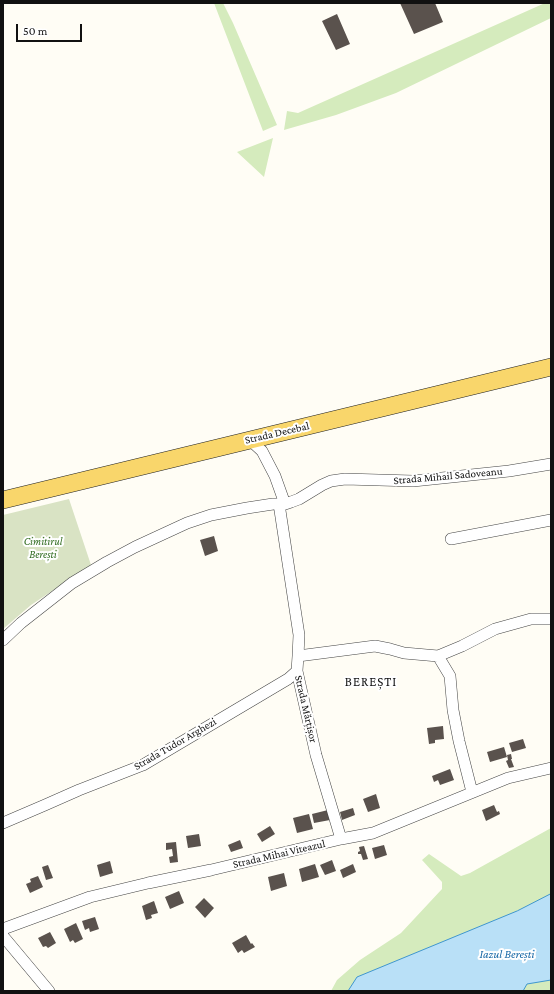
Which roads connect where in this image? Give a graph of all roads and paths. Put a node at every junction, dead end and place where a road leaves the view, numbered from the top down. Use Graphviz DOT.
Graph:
graph roads {
  1 [pos="551,367"];
  2 [pos="250,440"];
  3 [pos="551,464"];
  4 [pos="3,500"];
  5 [pos="282,504"];
  6 [pos="551,520"];
  7 [pos="451,540"];
  8 [pos="551,619"];
  9 [pos="3,640"];
  10 [pos="298,656"];
  11 [pos="438,656"];
  12 [pos="296,671"];
  13 [pos="551,768"];
  14 [pos="472,792"];
  15 [pos="3,823"];
  16 [pos="341,839"];
  17 [pos="3,928"];
  18 [pos="3,936"];
  19 [pos="49,991"];
  1 -- 2 [label="main road, Strada Decebal"];
  2 -- 4 [label="main road, Strada Decebal"];
  2 -- 5 [label="street, Strada Mărțișor"];
  3 -- 5 [label="street, Strada Mihail Sadoveanu"];
  5 -- 9 [label="street, Strada Mihail Sadoveanu"];
  5 -- 10 [label="street, Strada Mărțișor"];
  6 -- 7 [label="street"];
  8 -- 11 [label="street"];
  10 -- 11 [label="street"];
  10 -- 12 [label="street, Strada Mărțișor"];
  11 -- 14 [label="street"];
  12 -- 15 [label="street, Strada Tudor Arghezi"];
  12 -- 16 [label="street, Strada Mărțișor"];
  13 -- 14 [label="street, Strada Mihai Viteazul"];
  14 -- 16 [label="street, Strada Mihai Viteazul"];
  16 -- 17 [label="street, Strada Mihai Viteazul"];
  18 -- 19 [label="street"];
}
